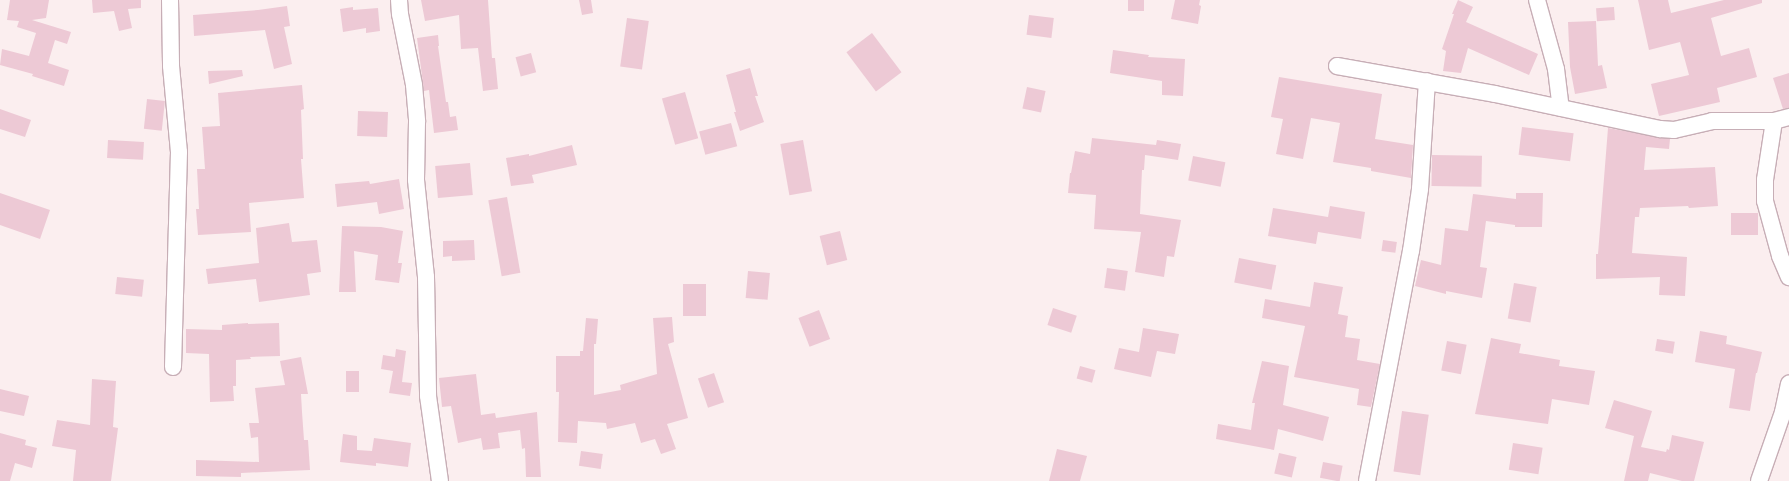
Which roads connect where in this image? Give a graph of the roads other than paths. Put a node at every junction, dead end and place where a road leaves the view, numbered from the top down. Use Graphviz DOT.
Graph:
graph roads {
  1 [pos="170,0"];
  2 [pos="399,0"];
  3 [pos="1537,0"];
  4 [pos="1337,66"];
  5 [pos="1427,81"];
  6 [pos="1561,108"];
  7 [pos="1782,119"];
  8 [pos="1789,277"];
  9 [pos="173,367"];
  10 [pos="1789,384"];
  11 [pos="440,481"];
  12 [pos="1367,481"];
  13 [pos="1759,481"];
  1 -- 9 [label="street"];
  2 -- 11 [label="street"];
  3 -- 6 [label="street"];
  4 -- 5 [label="street"];
  5 -- 6 [label="street"];
  5 -- 12 [label="street"];
  6 -- 7 [label="street"];
  7 -- 8 [label="street"];
  10 -- 13 [label="street"];
}
